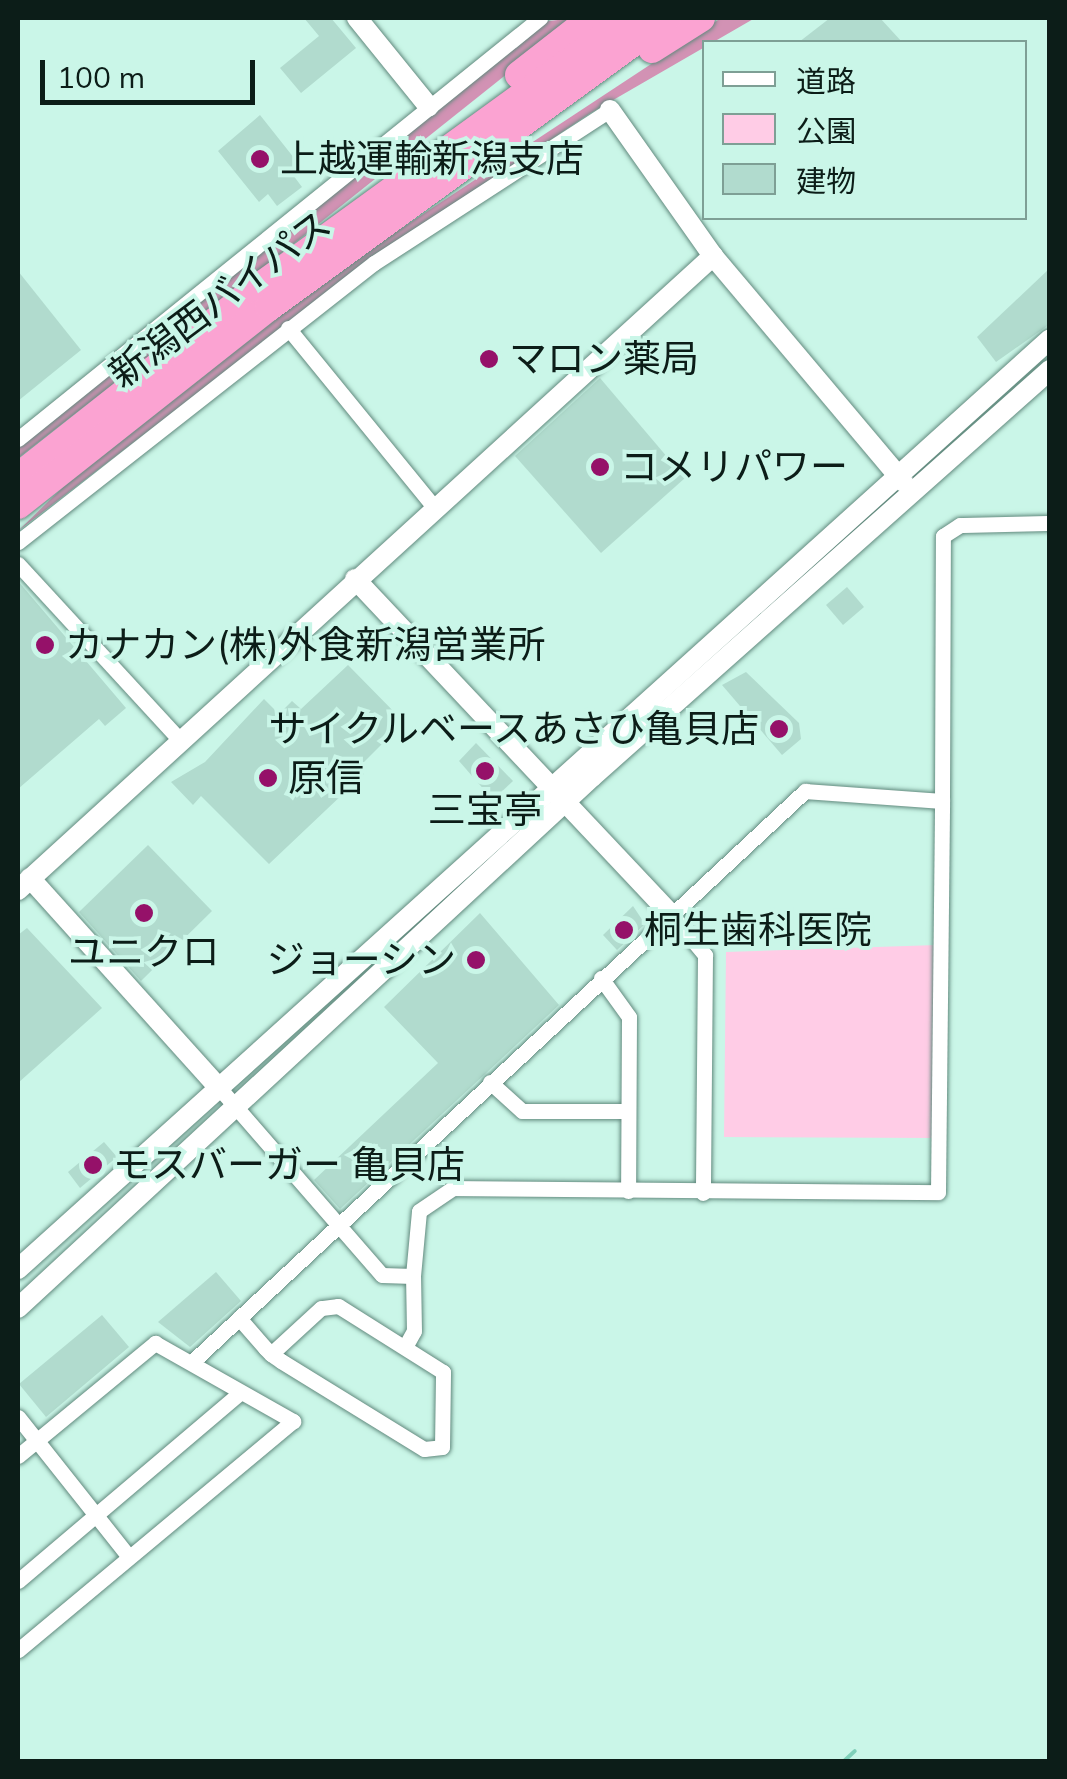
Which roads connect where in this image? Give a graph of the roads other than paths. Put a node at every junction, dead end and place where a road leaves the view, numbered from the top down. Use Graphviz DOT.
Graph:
graph roads {
  1 [pos="357,18"];
  2 [pos="540,18"];
  3 [pos="592,18"];
  4 [pos="630,18"];
  5 [pos="667,18"];
  6 [pos="701,18"];
  7 [pos="428,107"];
  8 [pos="610,110"];
  9 [pos="362,224"];
  10 [pos="713,256"];
  11 [pos="288,328"];
  12 [pos="1050,339"];
  13 [pos="1050,370"];
  14 [pos="18,439"];
  15 [pos="896,473"];
  16 [pos="18,477"];
  17 [pos="911,491"];
  18 [pos="18,505"];
  19 [pos="434,508"];
  20 [pos="1050,522"];
  21 [pos="18,542"];
  22 [pos="18,564"];
  23 [pos="356,579"];
  24 [pos="180,740"];
  25 [pos="548,786"];
  26 [pos="942,801"];
  27 [pos="564,804"];
  28 [pos="24,884"];
  29 [pos="670,913"];
  30 [pos="601,978"];
  31 [pos="490,1082"];
  32 [pos="221,1090"];
  33 [pos="239,1110"];
  34 [pos="628,1112"];
  35 [pos="628,1191"];
  36 [pos="703,1193"];
  37 [pos="340,1223"];
  38 [pos="18,1269"];
  39 [pos="413,1276"];
  40 [pos="18,1308"];
  41 [pos="239,1318"];
  42 [pos="405,1347"];
  43 [pos="272,1354"];
  44 [pos="192,1362"];
  45 [pos="241,1392"];
  46 [pos="18,1417"];
  47 [pos="37,1441"];
  48 [pos="18,1456"];
  49 [pos="98,1516"];
  50 [pos="128,1556"];
  51 [pos="18,1581"];
  52 [pos="18,1650"];
  1 -- 7 [label="street"];
  2 -- 7 [label="street"];
  3 -- 9 [label="highway"];
  4 -- 9 [label="highway, 新潟西バイパス"];
  5 -- 9 [label="highway, 新潟西バイパス"];
  6 -- 9 [label="highway"];
  7 -- 14 [label="street"];
  8 -- 10 [label="street"];
  8 -- 11 [label="street"];
  9 -- 16 [label="highway, 新潟西バイパス"];
  9 -- 18 [label="highway, 新潟西バイパス"];
  10 -- 15 [label="street"];
  10 -- 19 [label="street"];
  11 -- 19 [label="street"];
  11 -- 21 [label="street"];
  12 -- 15 [label="street"];
  13 -- 17 [label="street"];
  15 -- 17 [label="street"];
  15 -- 25 [label="street"];
  17 -- 27 [label="street"];
  19 -- 23 [label="street"];
  20 -- 26 [label="street"];
  22 -- 24 [label="street"];
  23 -- 24 [label="street"];
  23 -- 25 [label="street"];
  24 -- 28 [label="street"];
  25 -- 27 [label="street"];
  25 -- 32 [label="street"];
  26 -- 29 [label="street"];
  26 -- 36 [label="street"];
  27 -- 29 [label="street"];
  27 -- 33 [label="street"];
  28 -- 32 [label="street"];
  29 -- 30 [label="street"];
  29 -- 36 [label="street"];
  30 -- 31 [label="street"];
  30 -- 34 [label="street"];
  31 -- 34 [label="street"];
  31 -- 37 [label="street"];
  32 -- 33 [label="street"];
  32 -- 38 [label="street"];
  33 -- 37 [label="street"];
  33 -- 40 [label="street"];
  34 -- 35 [label="street"];
  35 -- 36 [label="street"];
  35 -- 39 [label="street"];
  37 -- 39 [label="street"];
  37 -- 41 [label="street"];
  39 -- 42 [label="street"];
  41 -- 43 [label="street"];
  41 -- 44 [label="street"];
  42 -- 43 [label="street"];
  42 -- 43 [label="street"];
  44 -- 45 [label="street"];
  44 -- 47 [label="street"];
  45 -- 49 [label="street"];
  45 -- 50 [label="street"];
  46 -- 47 [label="street"];
  47 -- 48 [label="street"];
  47 -- 49 [label="street"];
  49 -- 50 [label="street"];
  49 -- 51 [label="street"];
  50 -- 52 [label="street"];
}
